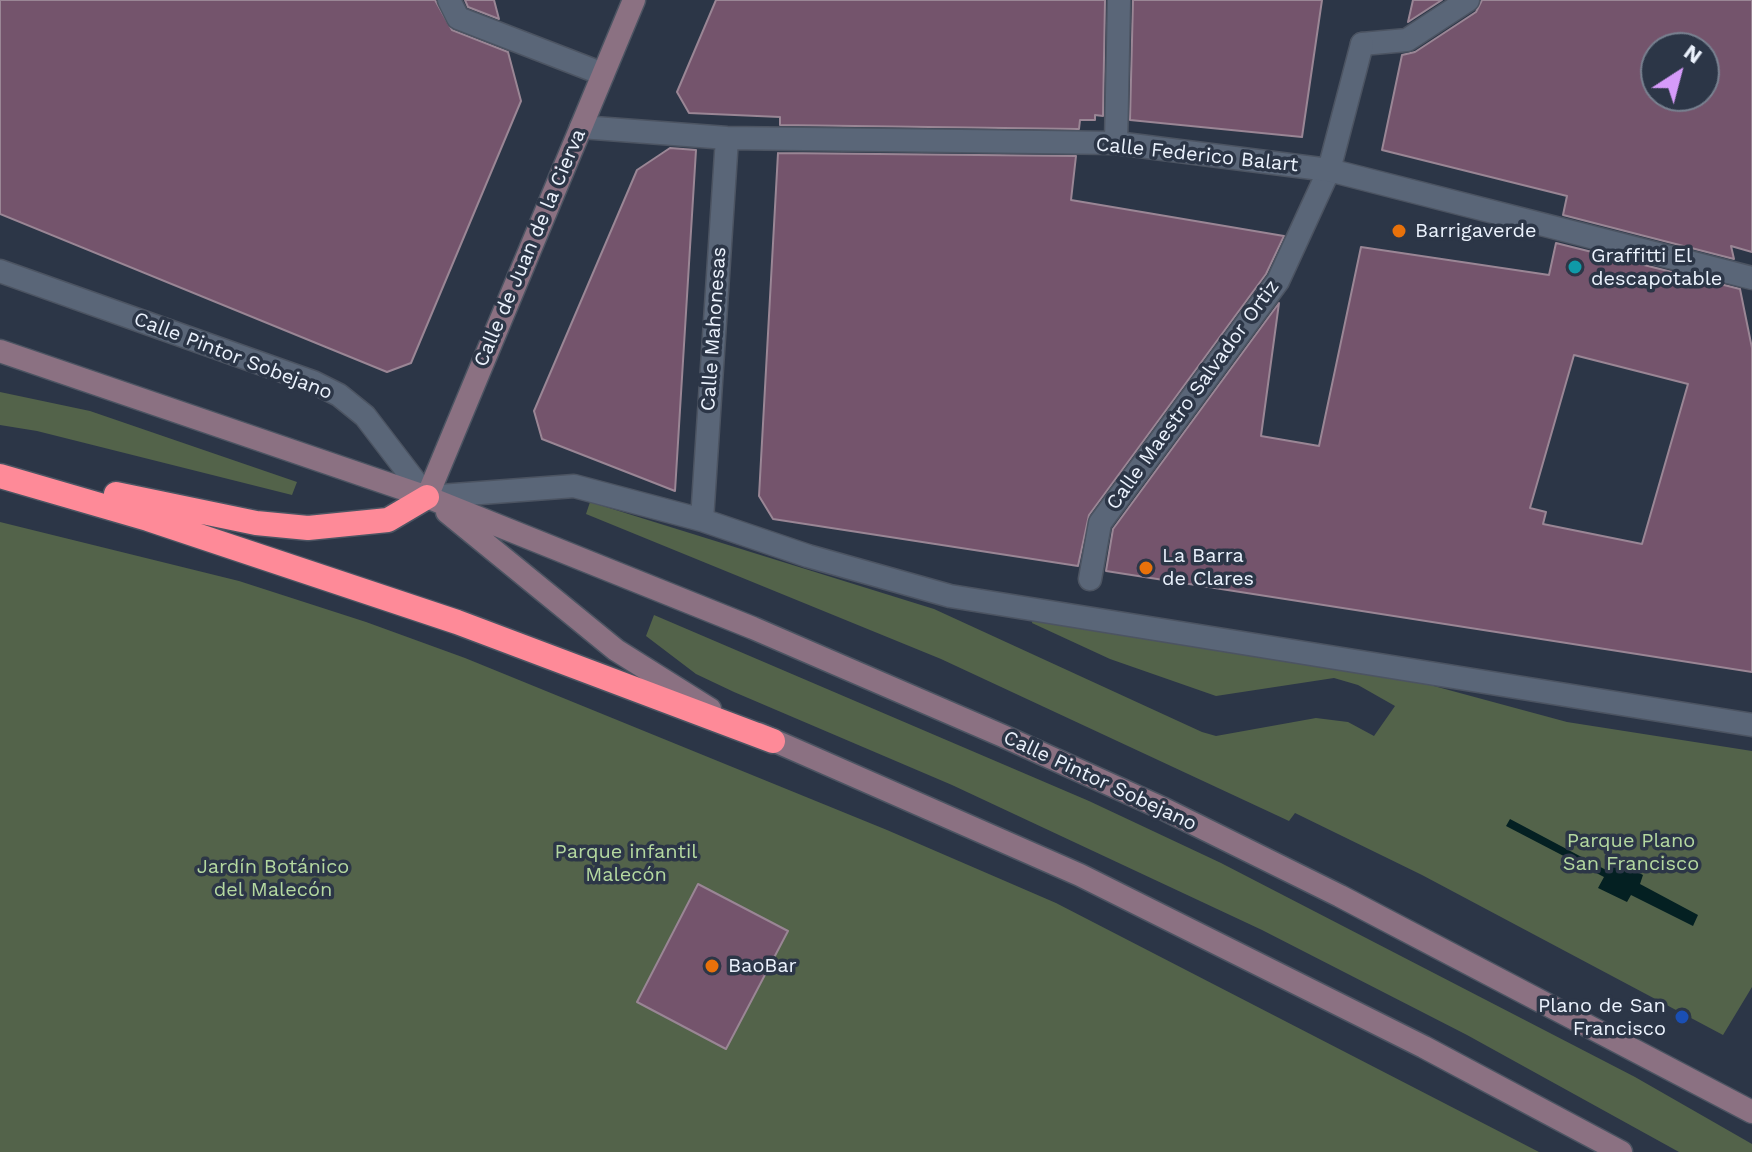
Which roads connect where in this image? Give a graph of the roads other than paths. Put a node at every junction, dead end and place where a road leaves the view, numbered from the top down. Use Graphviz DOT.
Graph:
graph roads {
  1 [pos="449,0"];
  2 [pos="634,0"];
  3 [pos="1119,0"];
  4 [pos="1468,0"];
  5 [pos="603,74"];
  6 [pos="581,127"];
  7 [pos="727,138"];
  8 [pos="1116,143"];
  9 [pos="1329,170"];
  10 [pos="0,271"];
  11 [pos="1752,278"];
  12 [pos="0,351"];
  13 [pos="0,469"];
  14 [pos="0,476"];
  15 [pos="427,497"];
  16 [pos="702,520"];
  17 [pos="1090,579"];
  18 [pos="1752,725"];
  19 [pos="773,741"];
  20 [pos="1752,1112"];
  21 [pos="1621,1152"];
  1 -- 5 [label="street"];
  2 -- 5 [label="main road, Calle de Juan de la Cierva"];
  3 -- 8 [label="street"];
  4 -- 9 [label="street, Calle Maestro Salvador Ortiz"];
  5 -- 6 [label="main road, Calle de Juan de la Cierva"];
  6 -- 7 [label="street, Calle Federico Balart"];
  6 -- 15 [label="main road, Calle de Juan de la Cierva"];
  7 -- 8 [label="street, Calle Federico Balart"];
  7 -- 16 [label="street, Calle Mahonesas"];
  8 -- 9 [label="street, Calle Federico Balart"];
  9 -- 11 [label="street, Calle Federico Balart"];
  9 -- 17 [label="street, Calle Maestro Salvador Ortiz"];
  10 -- 15 [label="street, Calle Pintor Sobejano"];
  12 -- 15 [label="main road"];
  13 -- 15 [label="highway"];
  14 -- 19 [label="highway"];
  15 -- 16 [label="street"];
  15 -- 19 [label="main road, Calle Pintor Sobejano"];
  15 -- 20 [label="main road, Calle Pintor Sobejano"];
  16 -- 18 [label="street"];
  19 -- 21 [label="main road, Calle Pintor Sobejano"];
}
